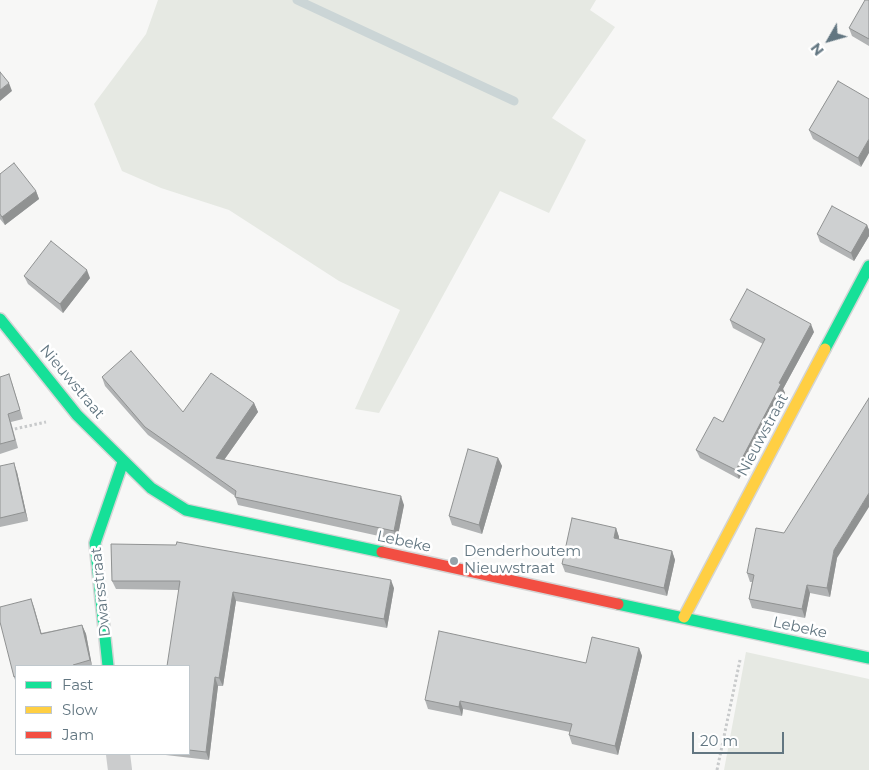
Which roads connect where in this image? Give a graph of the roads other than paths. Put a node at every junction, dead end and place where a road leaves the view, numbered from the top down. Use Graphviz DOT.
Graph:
graph roads {
  1 [pos="869,266"];
  2 [pos="0,319"];
  3 [pos="123,462"];
  4 [pos="684,617"];
  5 [pos="869,658"];
  6 [pos="108,665"];
  7 [pos="118,755"];
  8 [pos="120,770"];
  1 -- 4 [label="street, Nieuwstraat"];
  2 -- 3 [label="street, Nieuwstraat"];
  3 -- 4 [label="street, Lebeke"];
  3 -- 6 [label="street, Dwarsstraat"];
  4 -- 5 [label="street, Lebeke"];
  7 -- 8 [label="street"];
}
